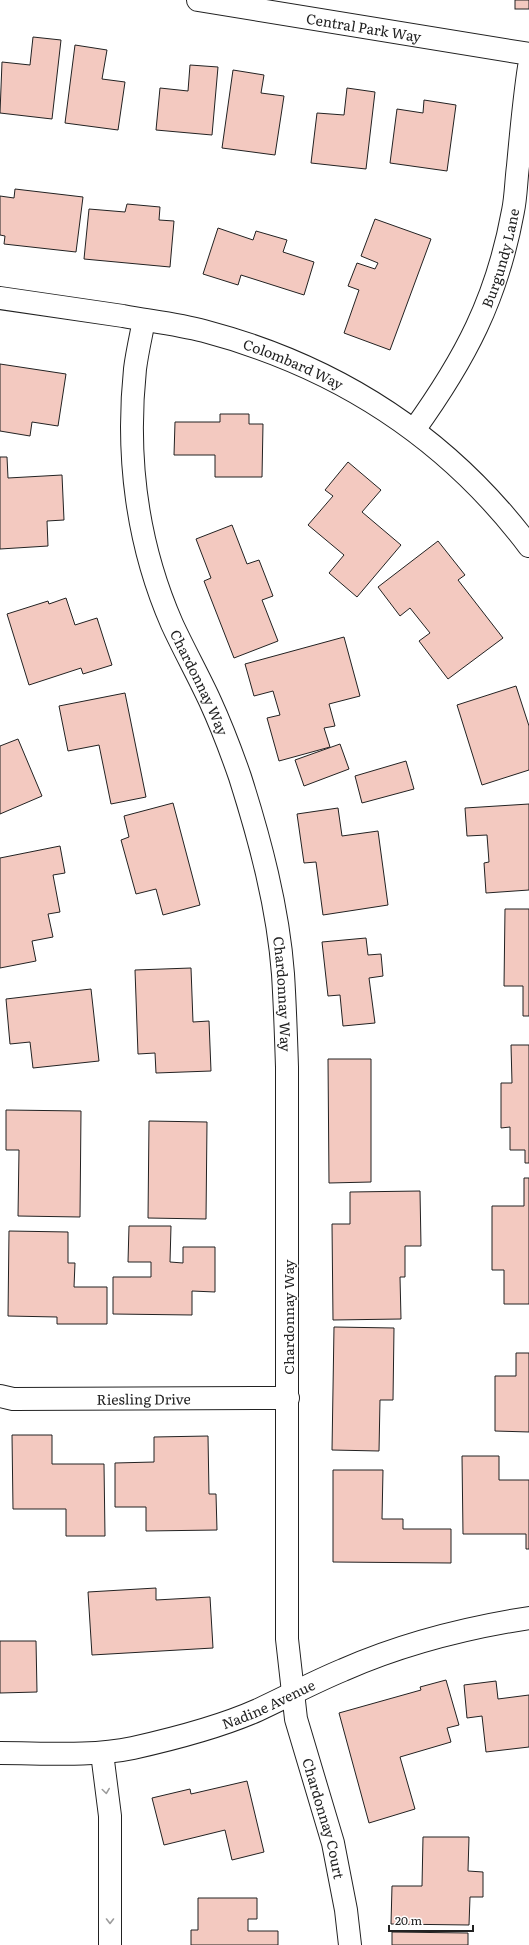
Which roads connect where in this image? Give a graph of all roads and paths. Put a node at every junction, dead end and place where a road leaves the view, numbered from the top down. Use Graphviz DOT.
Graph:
graph roads {
  1 [pos="198,0"];
  2 [pos="305,9"];
  3 [pos="529,54"];
  4 [pos="529,67"];
  5 [pos="0,298"];
  6 [pos="144,320"];
  7 [pos="414,430"];
  8 [pos="529,546"];
  9 [pos="0,1396"];
  10 [pos="288,1398"];
  11 [pos="529,1618"];
  12 [pos="292,1693"];
  13 [pos="102,1752"];
  14 [pos="0,1753"];
  15 [pos="110,1945"];
  16 [pos="350,1945"];
  1 -- 2 [label="street, Central Park Way"];
  2 -- 3 [label="street, Central Park Way"];
  4 -- 7 [label="street, Burgundy Lane"];
  5 -- 6 [label="street, Colombard Way"];
  6 -- 7 [label="street, Colombard Way"];
  6 -- 10 [label="street, Chardonnay Way"];
  7 -- 8 [label="street, Colombard Way"];
  9 -- 10 [label="street, Riesling Drive"];
  10 -- 12 [label="street, Chardonnay Way"];
  11 -- 12 [label="street, Nadine Avenue"];
  12 -- 13 [label="street, Nadine Avenue"];
  12 -- 16 [label="street, Chardonnay Court"];
  13 -- 14 [label="street, Nadine Avenue"];
  13 -- 15 [label="street, one-way"];
}
